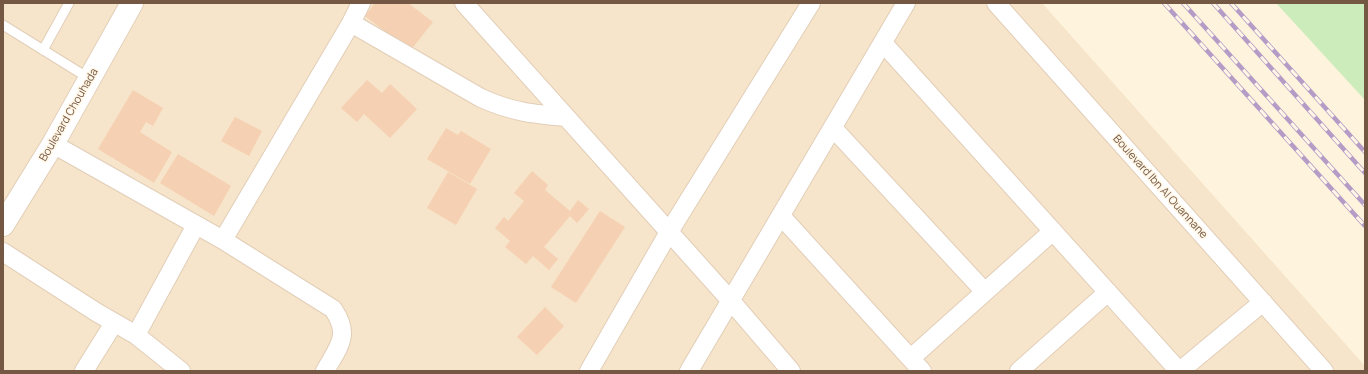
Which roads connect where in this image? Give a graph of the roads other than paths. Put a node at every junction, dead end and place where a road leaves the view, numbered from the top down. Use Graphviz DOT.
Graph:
graph roads {
  1 [pos="69,3"];
  2 [pos="132,3"];
  3 [pos="361,3"];
  4 [pos="464,3"];
  5 [pos="811,3"];
  6 [pos="906,3"];
  7 [pos="996,3"];
  8 [pos="351,23"];
  9 [pos="3,25"];
  10 [pos="883,43"];
  11 [pos="43,50"];
  12 [pos="90,79"];
  13 [pos="566,117"];
  14 [pos="832,128"];
  15 [pos="54,144"];
  16 [pos="781,216"];
  17 [pos="4,219"];
  18 [pos="196,225"];
  19 [pos="1053,231"];
  20 [pos="669,232"];
  21 [pos="223,240"];
  22 [pos="3,252"];
  23 [pos="985,292"];
  24 [pos="1108,292"];
  25 [pos="731,301"];
  26 [pos="1263,302"];
  27 [pos="114,323"];
  28 [pos="136,335"];
  29 [pos="916,365"];
  30 [pos="84,371"];
  31 [pos="181,371"];
  32 [pos="325,371"];
  33 [pos="589,371"];
  34 [pos="689,371"];
  35 [pos="791,371"];
  36 [pos="1019,371"];
  37 [pos="1180,371"];
  38 [pos="1324,371"];
  1 -- 11 [label="lane"];
  2 -- 12 [label="street, Boulevard Chouhada"];
  3 -- 8 [label="street"];
  4 -- 13 [label="street"];
  5 -- 20 [label="street"];
  6 -- 10 [label="street"];
  7 -- 26 [label="street, Boulevard Ibn Al Ouannane"];
  8 -- 13 [label="street"];
  8 -- 21 [label="street"];
  9 -- 11 [label="lane"];
  10 -- 14 [label="street"];
  10 -- 19 [label="street"];
  11 -- 12 [label="lane"];
  12 -- 15 [label="street, Boulevard Chouhada"];
  13 -- 20 [label="street"];
  14 -- 16 [label="street"];
  14 -- 23 [label="street"];
  15 -- 17 [label="street, Boulevard Chouhada"];
  15 -- 18 [label="street"];
  16 -- 25 [label="street"];
  16 -- 29 [label="street"];
  18 -- 21 [label="street"];
  18 -- 28 [label="street"];
  19 -- 23 [label="street"];
  19 -- 24 [label="street"];
  20 -- 25 [label="street"];
  20 -- 33 [label="street"];
  21 -- 32 [label="street"];
  22 -- 27 [label="street"];
  23 -- 29 [label="street"];
  24 -- 36 [label="street"];
  24 -- 37 [label="street"];
  25 -- 34 [label="street"];
  25 -- 35 [label="street"];
  26 -- 37 [label="street"];
  26 -- 38 [label="street, Boulevard Ibn Al Ouannane"];
  27 -- 28 [label="street"];
  27 -- 30 [label="street"];
  28 -- 31 [label="street"];
}
